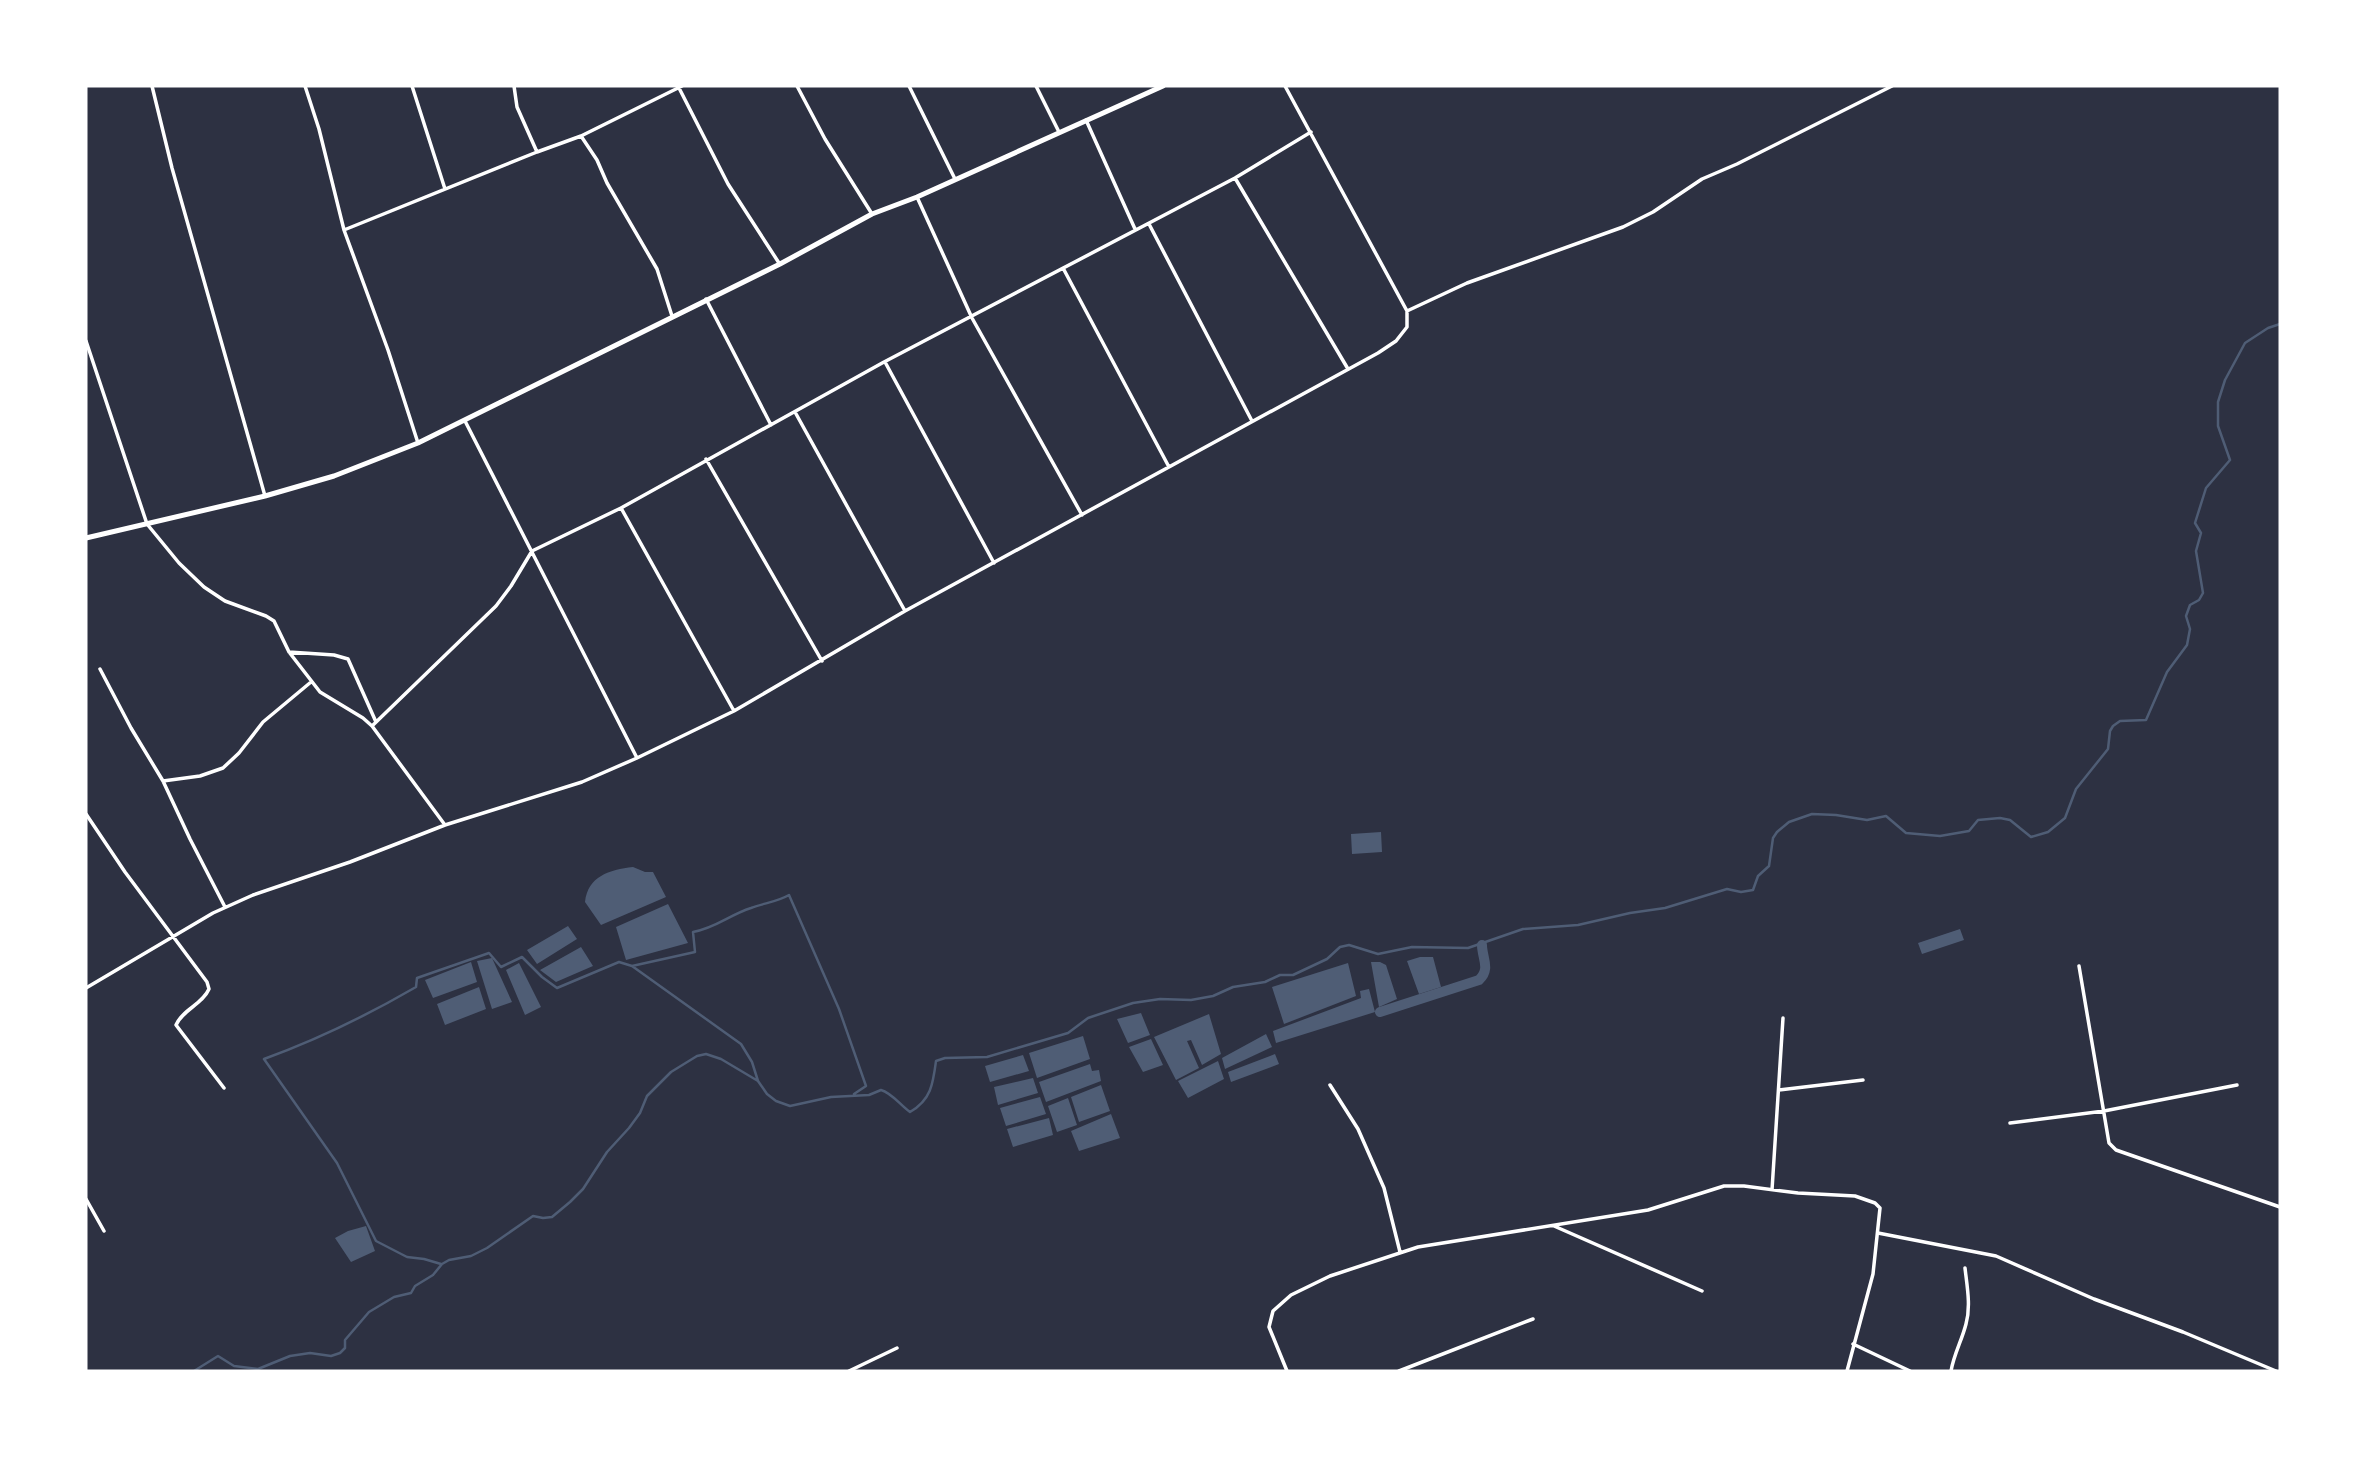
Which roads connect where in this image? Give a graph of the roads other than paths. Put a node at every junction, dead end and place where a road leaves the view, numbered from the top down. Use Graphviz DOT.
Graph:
graph roads {
  1 [pos="152,86"];
  2 [pos="305,86"];
  3 [pos="412,86"];
  4 [pos="513,86"];
  5 [pos="680,86"];
  6 [pos="797,86"];
  7 [pos="908,86"];
  8 [pos="1036,86"];
  9 [pos="1163,86"];
  10 [pos="1285,86"];
  11 [pos="1892,86"];
  12 [pos="1153,88"];
  13 [pos="1087,120"];
  14 [pos="1059,132"];
  15 [pos="1311,132"];
  16 [pos="581,136"];
  17 [pos="537,152"];
  18 [pos="1235,178"];
  19 [pos="955,179"];
  20 [pos="445,189"];
  21 [pos="917,197"];
  22 [pos="872,214"];
  23 [pos="1149,224"];
  24 [pos="1135,229"];
  25 [pos="344,230"];
  26 [pos="780,264"];
  27 [pos="1063,268"];
  28 [pos="706,299"];
  29 [pos="1407,311"];
  30 [pos="672,316"];
  31 [pos="972,318"];
  32 [pos="86,341"];
  33 [pos="884,362"];
  34 [pos="1348,369"];
  35 [pos="795,412"];
  36 [pos="464,421"];
  37 [pos="1252,421"];
  38 [pos="771,425"];
  39 [pos="418,443"];
  40 [pos="706,459"];
  41 [pos="1169,467"];
  42 [pos="265,496"];
  43 [pos="621,508"];
  44 [pos="1082,514"];
  45 [pos="146,524"];
  46 [pos="86,538"];
  47 [pos="532,551"];
  48 [pos="994,563"];
  49 [pos="905,611"];
  50 [pos="289,652"];
  51 [pos="821,660"];
  52 [pos="100,669"];
  53 [pos="311,682"];
  54 [pos="734,711"];
  55 [pos="376,722"];
  56 [pos="372,726"];
  57 [pos="637,758"];
  58 [pos="163,781"];
  59 [pos="86,814"];
  60 [pos="445,825"];
  61 [pos="225,907"];
  62 [pos="172,937"];
  63 [pos="2079,965"];
  64 [pos="86,988"];
  65 [pos="1783,1018"];
  66 [pos="1863,1080"];
  67 [pos="1330,1085"];
  68 [pos="2236,1085"];
  69 [pos="224,1088"];
  70 [pos="1779,1090"];
  71 [pos="2104,1111"];
  72 [pos="2010,1123"];
  73 [pos="1772,1190"];
  74 [pos="86,1199"];
  75 [pos="2280,1207"];
  76 [pos="1552,1225"];
  77 [pos="103,1231"];
  78 [pos="1878,1233"];
  79 [pos="1400,1252"];
  80 [pos="1965,1268"];
  81 [pos="1702,1292"];
  82 [pos="1533,1319"];
  83 [pos="1853,1344"];
  84 [pos="897,1348"];
  85 [pos="849,1371"];
  86 [pos="1287,1371"];
  87 [pos="1399,1371"];
  88 [pos="1847,1371"];
  89 [pos="1910,1371"];
  90 [pos="1951,1371"];
  91 [pos="2276,1371"];
  1 -- 42 [label="street"];
  2 -- 25 [label="street"];
  3 -- 20 [label="street"];
  4 -- 17 [label="street"];
  5 -- 16 [label="street"];
  5 -- 26 [label="street"];
  6 -- 22 [label="street"];
  7 -- 19 [label="street"];
  8 -- 14 [label="street"];
  9 -- 12 [label="street"];
  10 -- 15 [label="street"];
  11 -- 29 [label="street"];
  12 -- 13 [label="street"];
  13 -- 14 [label="street"];
  13 -- 24 [label="street"];
  14 -- 19 [label="street"];
  15 -- 18 [label="street"];
  15 -- 29 [label="street"];
  16 -- 17 [label="street"];
  16 -- 30 [label="street"];
  17 -- 20 [label="street"];
  18 -- 23 [label="street"];
  18 -- 34 [label="street"];
  19 -- 21 [label="street"];
  20 -- 25 [label="street"];
  21 -- 22 [label="street"];
  21 -- 31 [label="street"];
  22 -- 26 [label="street"];
  23 -- 24 [label="street"];
  23 -- 37 [label="street"];
  24 -- 27 [label="street"];
  25 -- 39 [label="street"];
  26 -- 28 [label="street"];
  27 -- 31 [label="street"];
  27 -- 41 [label="street"];
  28 -- 30 [label="street"];
  28 -- 38 [label="street"];
  29 -- 34 [label="street"];
  30 -- 36 [label="street"];
  31 -- 33 [label="street"];
  31 -- 44 [label="street"];
  32 -- 45 [label="street"];
  33 -- 35 [label="street"];
  33 -- 48 [label="street"];
  34 -- 37 [label="street"];
  35 -- 38 [label="street"];
  35 -- 49 [label="street"];
  36 -- 39 [label="street"];
  36 -- 47 [label="street"];
  37 -- 41 [label="street"];
  38 -- 40 [label="street"];
  39 -- 42 [label="street"];
  40 -- 43 [label="street"];
  40 -- 51 [label="street"];
  41 -- 44 [label="street"];
  42 -- 45 [label="street"];
  43 -- 47 [label="street"];
  43 -- 54 [label="street"];
  44 -- 48 [label="street"];
  45 -- 46 [label="street"];
  45 -- 50 [label="street"];
  47 -- 55 [label="street"];
  47 -- 57 [label="street"];
  48 -- 49 [label="street"];
  49 -- 51 [label="street"];
  50 -- 53 [label="street"];
  50 -- 55 [label="street"];
  51 -- 54 [label="street"];
  52 -- 58 [label="street"];
  53 -- 56 [label="street"];
  53 -- 58 [label="street"];
  54 -- 57 [label="street"];
  55 -- 56 [label="street"];
  56 -- 60 [label="street"];
  57 -- 60 [label="street"];
  58 -- 61 [label="street"];
  59 -- 62 [label="street"];
  60 -- 61 [label="street"];
  61 -- 62 [label="street"];
  62 -- 64 [label="street"];
  62 -- 69 [label="street"];
  63 -- 71 [label="street"];
  65 -- 70 [label="street"];
  66 -- 70 [label="street"];
  67 -- 79 [label="street"];
  68 -- 71 [label="street"];
  70 -- 73 [label="street"];
  71 -- 72 [label="street"];
  71 -- 75 [label="street"];
  73 -- 76 [label="street"];
  73 -- 78 [label="street"];
  74 -- 77 [label="street"];
  76 -- 79 [label="street"];
  76 -- 81 [label="street"];
  78 -- 83 [label="street"];
  78 -- 91 [label="street"];
  79 -- 86 [label="street"];
  80 -- 90 [label="street"];
  82 -- 87 [label="street"];
  83 -- 88 [label="street"];
  83 -- 89 [label="street"];
  84 -- 85 [label="street"];
}
